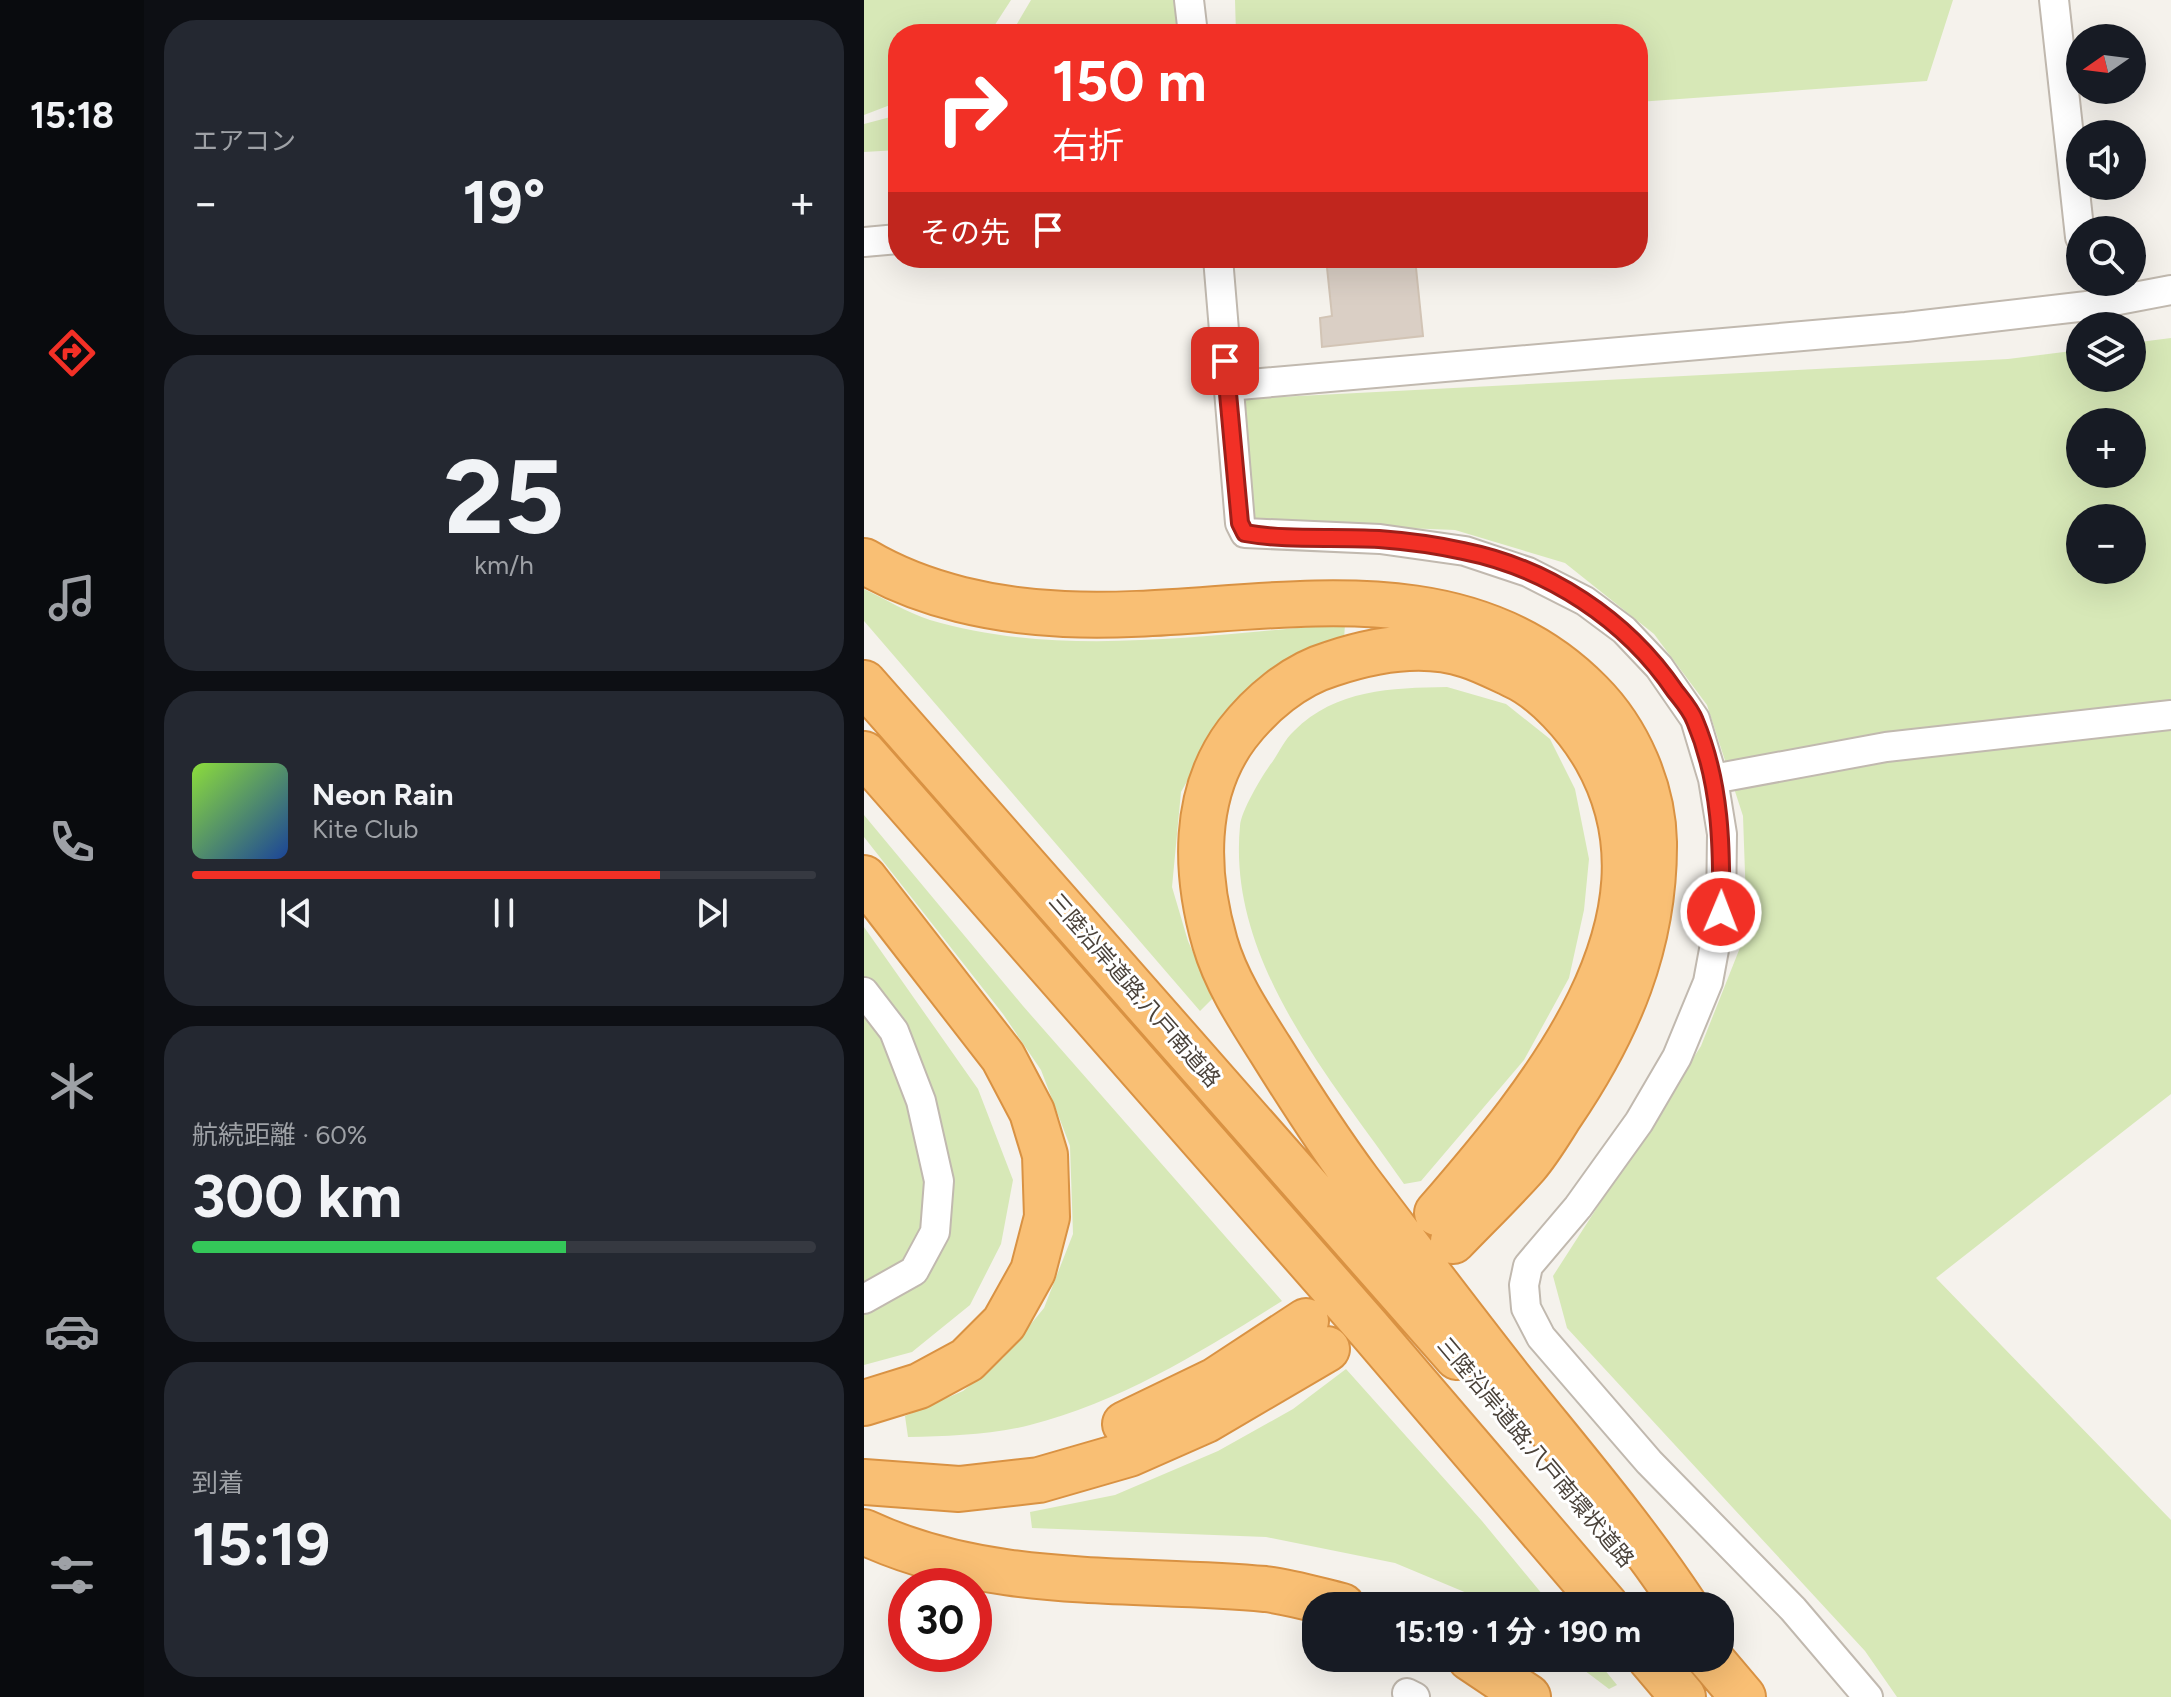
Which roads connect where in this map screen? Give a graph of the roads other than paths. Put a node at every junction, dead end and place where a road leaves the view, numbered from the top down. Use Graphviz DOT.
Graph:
graph roads {
  1 [pos="1189,0"];
  2 [pos="2054,0"];
  3 [pos="1192,24"];
  4 [pos="2078,216"];
  5 [pos="888,240"];
  6 [pos="864,242"];
  7 [pos="1219,268"];
  8 [pos="2171,290"];
  9 [pos="2146,291"];
  10 [pos="2075,296"];
  11 [pos="1227,386"];
  12 [pos="864,561"];
  13 [pos="864,683"];
  14 [pos="2171,715"];
  15 [pos="864,754"];
  16 [pos="1713,779"];
  17 [pos="864,878"];
  18 [pos="864,992"];
  19 [pos="1406,1297"];
  20 [pos="864,1299"];
  21 [pos="864,1403"];
  22 [pos="864,1457"];
  23 [pos="864,1482"];
  24 [pos="864,1532"];
  25 [pos="1594,1592"];
  26 [pos="1655,1592"];
  27 [pos="1676,1592"];
  28 [pos="1302,1597"];
  29 [pos="1491,1672"];
  30 [pos="1662,1672"];
  31 [pos="1722,1672"];
  32 [pos="1728,1672"];
  33 [pos="1528,1697"];
  34 [pos="1683,1697"];
  35 [pos="1744,1697"];
  36 [pos="1868,1697"];
  1 -- 3 [label="street"];
  2 -- 4 [label="street"];
  5 -- 6 [label="street"];
  7 -- 11 [label="street"];
  8 -- 9 [label="street"];
  10 -- 11 [label="street"];
  11 -- 16 [label="street"];
  12 -- 27 [label="highway"];
  13 -- 19 [label="highway, 三陸沿岸道路;八戸南道路"];
  14 -- 16 [label="street"];
  15 -- 25 [label="highway, 三陸沿岸道路;八戸南環状道路"];
  16 -- 36 [label="street"];
  17 -- 21 [label="highway"];
  18 -- 20 [label="street"];
  19 -- 26 [label="highway, 三陸沿岸道路;八戸南環状道路"];
  22 -- 23 [label="highway"];
  24 -- 28 [label="highway"];
  29 -- 33 [label="highway"];
  30 -- 34 [label="highway"];
  31 -- 35 [label="highway"];
  32 -- 35 [label="highway"];
}
